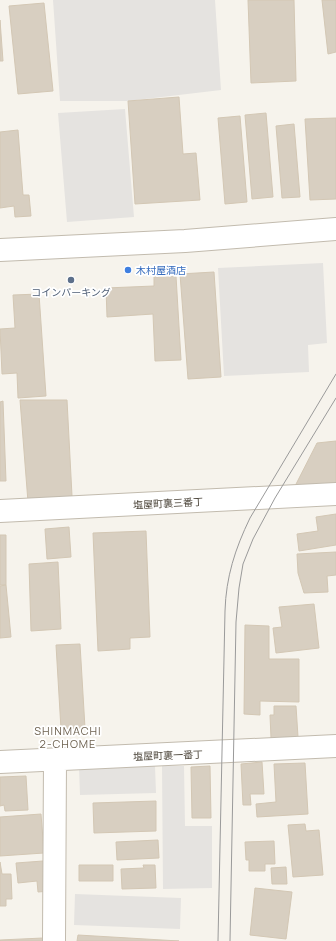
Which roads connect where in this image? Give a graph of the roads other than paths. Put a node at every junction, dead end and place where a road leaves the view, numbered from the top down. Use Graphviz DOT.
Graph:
graph roads {
  1 [pos="336,228"];
  2 [pos="0,250"];
  3 [pos="336,494"];
  4 [pos="0,511"];
  5 [pos="336,746"];
  6 [pos="55,760"];
  7 [pos="0,762"];
  8 [pos="54,941"];
  1 -- 2 [label="street"];
  3 -- 4 [label="street, 塩屋町裏三番丁"];
  5 -- 6 [label="street, 塩屋町裏一番丁"];
  6 -- 7 [label="street, 塩屋町裏一番丁"];
  6 -- 8 [label="street"];
}
